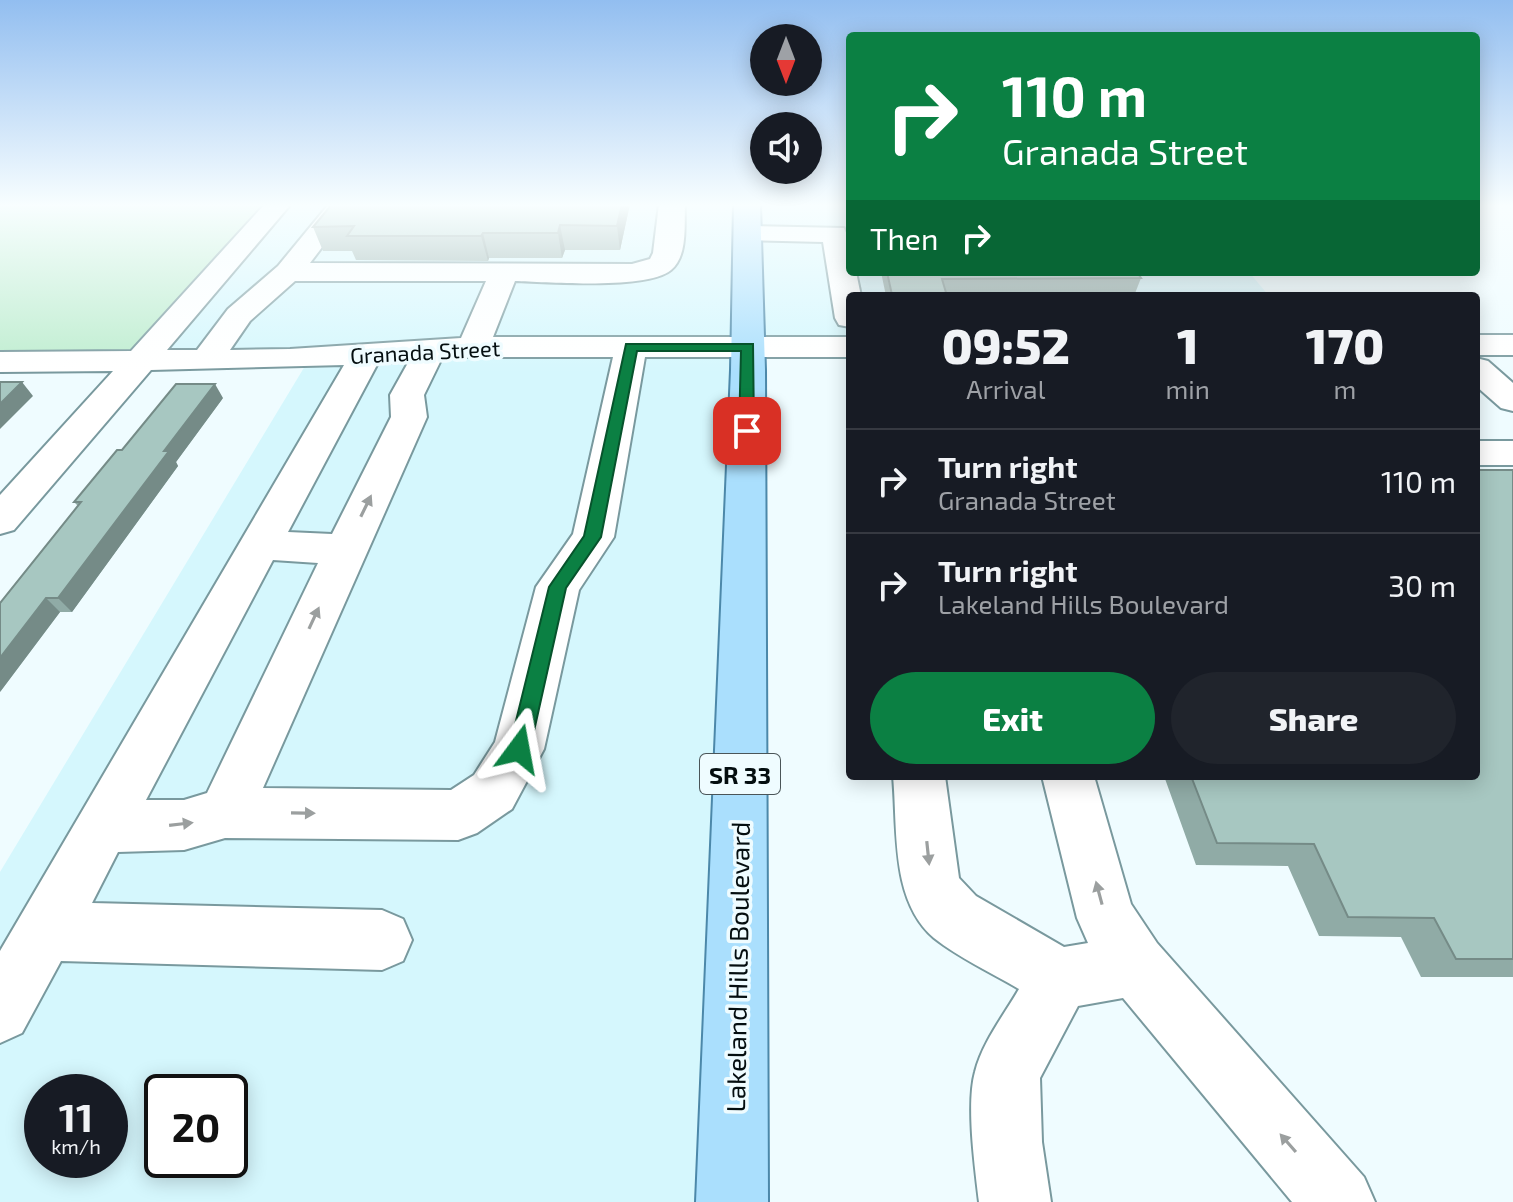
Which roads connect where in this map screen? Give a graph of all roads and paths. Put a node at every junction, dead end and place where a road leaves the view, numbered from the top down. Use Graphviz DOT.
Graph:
graph roads {
  1 [pos="229,260"];
  2 [pos="298,260"];
  3 [pos="663,260"];
  4 [pos="747,260"];
  5 [pos="840,260"];
  6 [pos="288,272"];
  7 [pos="504,272"];
  8 [pos="846,296"];
  9 [pos="1480,345"];
  10 [pos="1513,345"];
  11 [pos="473,347"];
  12 [pos="631,347"];
  13 [pos="748,347"];
  14 [pos="846,347"];
  15 [pos="431,349"];
  16 [pos="367,353"];
  17 [pos="207,359"];
  18 [pos="141,360"];
  19 [pos="0,362"];
  20 [pos="1480,372"];
  21 [pos="1480,400"];
  22 [pos="1512,400"];
  23 [pos="1480,453"];
  24 [pos="1513,453"];
  25 [pos="0,520"];
  26 [pos="259,545"];
  27 [pos="345,549"];
  28 [pos="919,780"];
  29 [pos="1069,780"];
  30 [pos="225,813"];
  31 [pos="103,827"];
  32 [pos="45,931"];
  33 [pos="382,940"];
  34 [pos="1135,965"];
  35 [pos="1059,979"];
  36 [pos="0,1011"];
  37 [pos="732,1202"];
  38 [pos="1015,1202"];
  39 [pos="1339,1202"];
  1 -- 18 [label="street"];
  2 -- 6 [label="street"];
  3 -- 7 [label="street"];
  4 -- 13 [label="main road, Lakeland Hills Boulevard / SR 33"];
  5 -- 8 [label="street"];
  6 -- 7 [label="street"];
  6 -- 17 [label="street"];
  7 -- 11 [label="street"];
  9 -- 10 [label="street"];
  11 -- 12 [label="street, Granada Street"];
  11 -- 15 [label="street, Granada Street"];
  12 -- 13 [label="street, Granada Street"];
  30 -- 12 [label="street, one-way"];
  13 -- 14 [label="street, Granada Street"];
  13 -- 37 [label="main road, Lakeland Hills Boulevard / SR 33"];
  15 -- 16 [label="street, Granada Street"];
  27 -- 15 [label="street, one-way"];
  16 -- 17 [label="street, Granada Street"];
  16 -- 26 [label="street"];
  17 -- 18 [label="street, Granada Street"];
  18 -- 19 [label="street, Granada Street"];
  18 -- 25 [label="street"];
  20 -- 22 [label="street"];
  21 -- 22 [label="street"];
  23 -- 24 [label="street"];
  26 -- 27 [label="street"];
  26 -- 31 [label="street"];
  30 -- 27 [label="street, one-way"];
  28 -- 35 [label="street, one-way"];
  34 -- 29 [label="street, one-way"];
  31 -- 30 [label="street, one-way"];
  31 -- 32 [label="street"];
  32 -- 33 [label="street"];
  32 -- 36 [label="street"];
  34 -- 35 [label="street"];
  39 -- 34 [label="street, one-way"];
  35 -- 38 [label="street"];
}
